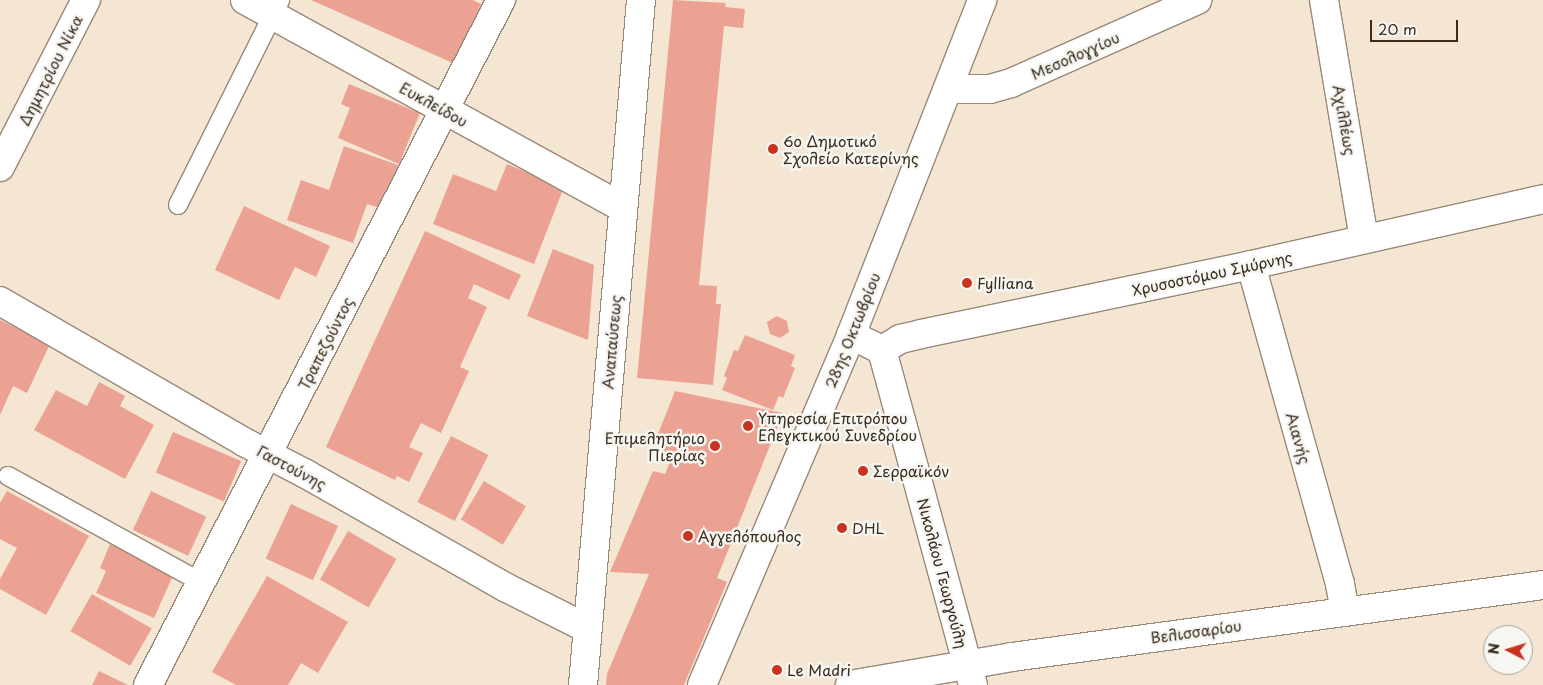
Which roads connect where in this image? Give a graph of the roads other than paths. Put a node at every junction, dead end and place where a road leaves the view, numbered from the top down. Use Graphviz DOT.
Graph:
graph roads {
  1 [pos="86,0"];
  2 [pos="245,0"];
  3 [pos="501,0"];
  4 [pos="641,0"];
  5 [pos="982,0"];
  6 [pos="1324,0"];
  7 [pos="1187,2"];
  8 [pos="276,7"];
  9 [pos="948,89"];
  10 [pos="446,111"];
  11 [pos="0,166"];
  12 [pos="1543,199"];
  13 [pos="178,205"];
  14 [pos="623,208"];
  15 [pos="1364,240"];
  16 [pos="1251,265"];
  17 [pos="0,301"];
  18 [pos="851,335"];
  19 [pos="882,350"];
  20 [pos="267,454"];
  21 [pos="8,476"];
  22 [pos="200,581"];
  23 [pos="1543,584"];
  24 [pos="1345,611"];
  25 [pos="586,628"];
  26 [pos="970,674"];
  27 [pos="148,685"];
  28 [pos="583,685"];
  29 [pos="702,685"];
  30 [pos="850,685"];
  1 -- 11 [label="street, Δημητρίου Νίκα"];
  2 -- 8 [label="street, Ευκλείδου"];
  3 -- 10 [label="street, Τραπεζούντος"];
  4 -- 14 [label="street, Αναπαύσεως"];
  5 -- 9 [label="street, 28ης Οκτωβρίου"];
  6 -- 15 [label="street, Αχιλλέως"];
  7 -- 9 [label="street, Μεσολογγίου"];
  8 -- 10 [label="street, Ευκλείδου"];
  8 -- 13 [label="lane"];
  9 -- 18 [label="street, 28ης Οκτωβρίου"];
  10 -- 14 [label="street, Ευκλείδου"];
  10 -- 20 [label="street, Τραπεζούντος"];
  12 -- 15 [label="street, Χρυσοστόμου Σμύρνης"];
  14 -- 25 [label="street, Αναπαύσεως"];
  15 -- 16 [label="street, Χρυσοστόμου Σμύρνης"];
  16 -- 19 [label="street, Χρυσοστόμου Σμύρνης"];
  16 -- 24 [label="street, Αιανής"];
  17 -- 20 [label="street, Γαστούνης"];
  18 -- 19 [label="street"];
  18 -- 29 [label="street, 28ης Οκτωβρίου"];
  19 -- 26 [label="street, Νικολάου Γεωργούλη"];
  20 -- 22 [label="street, Τραπεζούντος"];
  20 -- 25 [label="street, Γαστούνης"];
  21 -- 22 [label="lane"];
  22 -- 27 [label="street, Τραπεζούντος"];
  23 -- 24 [label="street, Βελισσαρίου"];
  24 -- 26 [label="street, Βελισσαρίου"];
  25 -- 28 [label="street, Αναπαύσεως"];
  26 -- 30 [label="street, Βελισσαρίου"];
}
